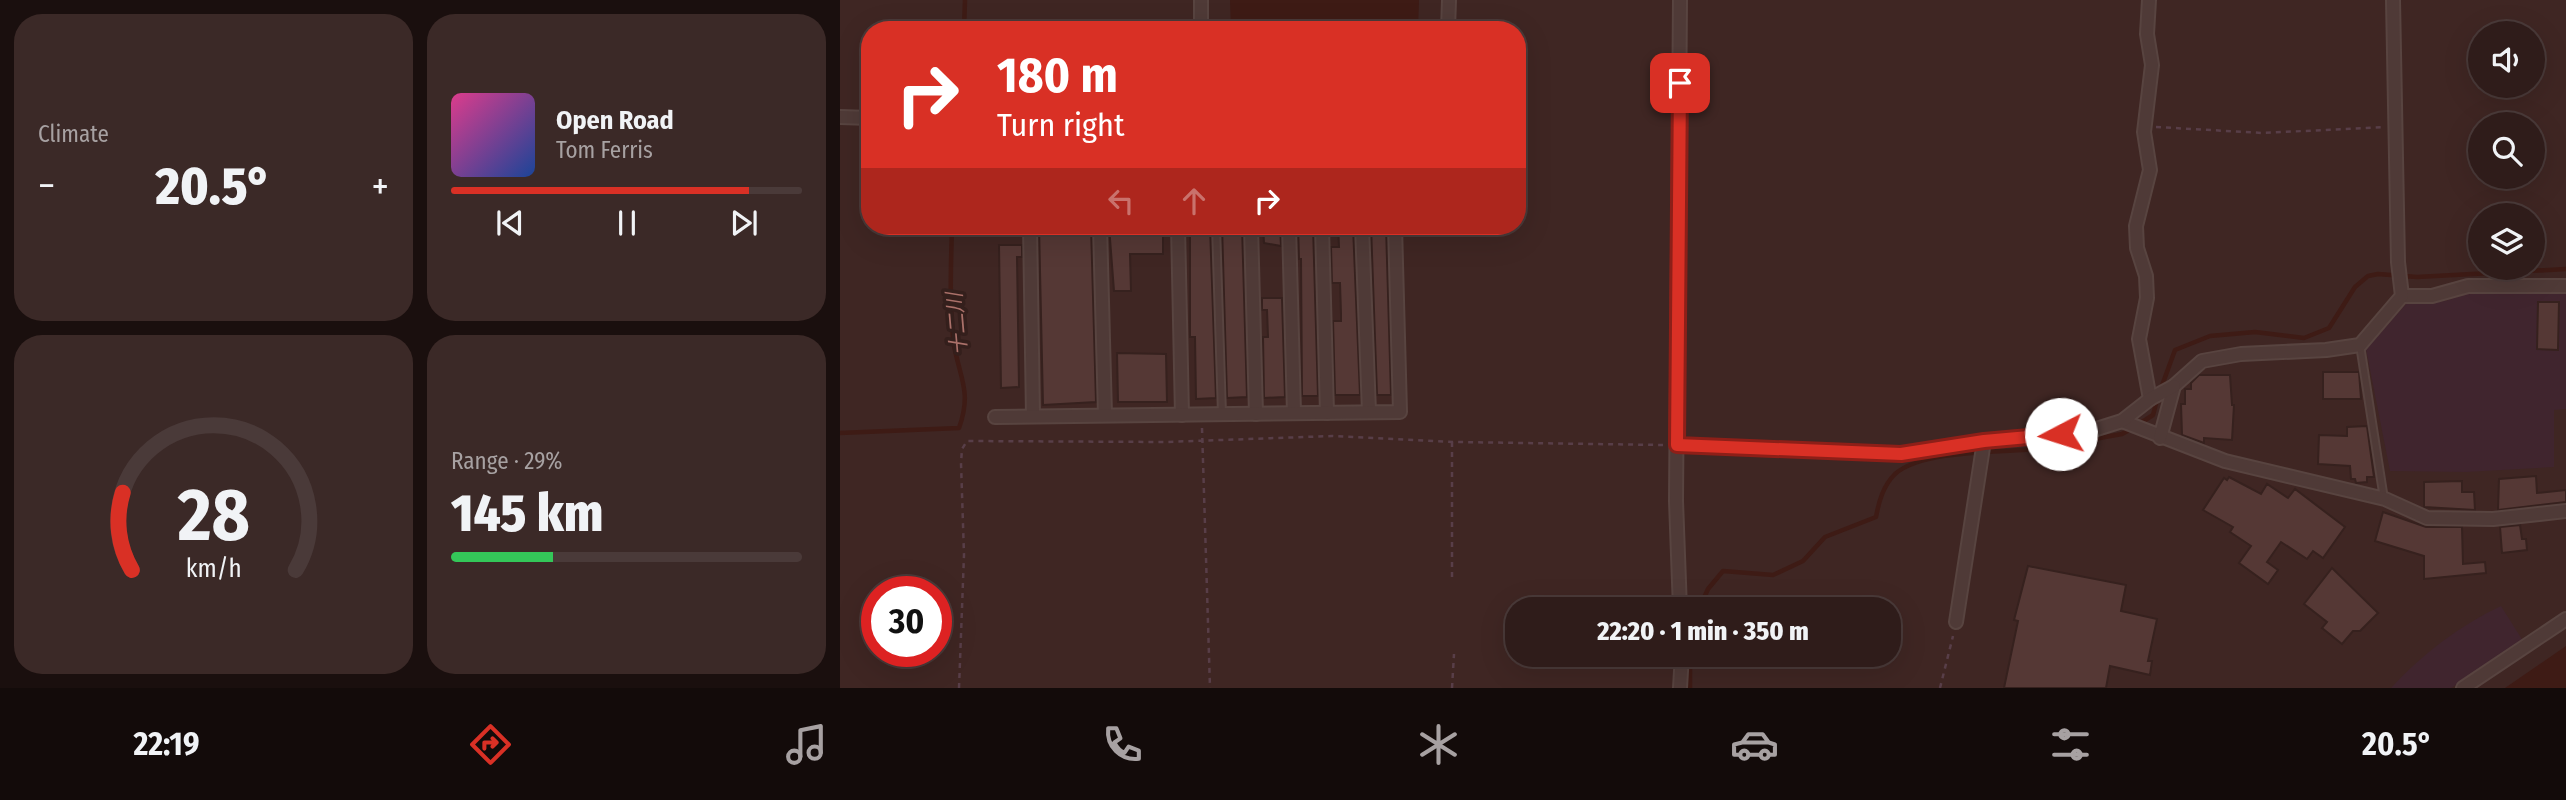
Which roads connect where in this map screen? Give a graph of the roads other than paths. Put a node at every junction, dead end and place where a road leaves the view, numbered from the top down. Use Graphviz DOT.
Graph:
graph roads {
  1 [pos="1201,0"];
  2 [pos="1449,0"];
  3 [pos="1680,0"];
  4 [pos="2149,0"];
  5 [pos="2393,0"];
  6 [pos="1200,21"];
  7 [pos="1448,21"];
  8 [pos="840,117"];
  9 [pos="861,118"];
  10 [pos="1030,235"];
  11 [pos="1100,235"];
  12 [pos="1178,235"];
  13 [pos="1216,235"];
  14 [pos="1251,235"];
  15 [pos="1289,235"];
  16 [pos="1322,235"];
  17 [pos="1362,235"];
  18 [pos="1395,235"];
  19 [pos="2566,286"];
  20 [pos="2402,296"];
  21 [pos="2360,345"];
  22 [pos="2175,386"];
  23 [pos="2150,399"];
  24 [pos="1369,412"];
  25 [pos="1294,413"];
  26 [pos="1327,413"];
  27 [pos="1222,414"];
  28 [pos="1256,414"];
  29 [pos="1105,415"];
  30 [pos="1182,415"];
  31 [pos="1033,416"];
  32 [pos="995,417"];
  33 [pos="2122,421"];
  34 [pos="2160,438"];
  35 [pos="1984,441"];
  36 [pos="1677,445"];
  37 [pos="2385,499"];
  38 [pos="2566,511"];
  39 [pos="1679,597"];
  40 [pos="2566,619"];
  41 [pos="1956,622"];
  42 [pos="1681,667"];
  43 [pos="1680,688"];
  44 [pos="2463,688"];
  1 -- 6 [label="street"];
  2 -- 7 [label="street"];
  3 -- 36 [label="street"];
  4 -- 23 [label="street"];
  5 -- 20 [label="street"];
  8 -- 9 [label="street"];
  10 -- 31 [label="street"];
  11 -- 29 [label="street"];
  12 -- 30 [label="street"];
  13 -- 27 [label="lane"];
  14 -- 28 [label="street"];
  15 -- 25 [label="street"];
  16 -- 26 [label="street"];
  17 -- 24 [label="street"];
  18 -- 24 [label="street"];
  19 -- 20 [label="street"];
  20 -- 21 [label="street"];
  21 -- 22 [label="street"];
  21 -- 37 [label="lane"];
  22 -- 23 [label="street"];
  22 -- 34 [label="street"];
  23 -- 33 [label="street"];
  24 -- 26 [label="street"];
  25 -- 26 [label="street"];
  25 -- 28 [label="street"];
  27 -- 28 [label="street"];
  27 -- 30 [label="street"];
  29 -- 30 [label="street"];
  29 -- 31 [label="street"];
  31 -- 32 [label="street"];
  33 -- 34 [label="street"];
  33 -- 35 [label="street"];
  34 -- 37 [label="street"];
  35 -- 36 [label="street"];
  35 -- 41 [label="street"];
  36 -- 39 [label="street"];
  37 -- 38 [label="street"];
  40 -- 44 [label="street"];
  42 -- 43 [label="street"];
}
